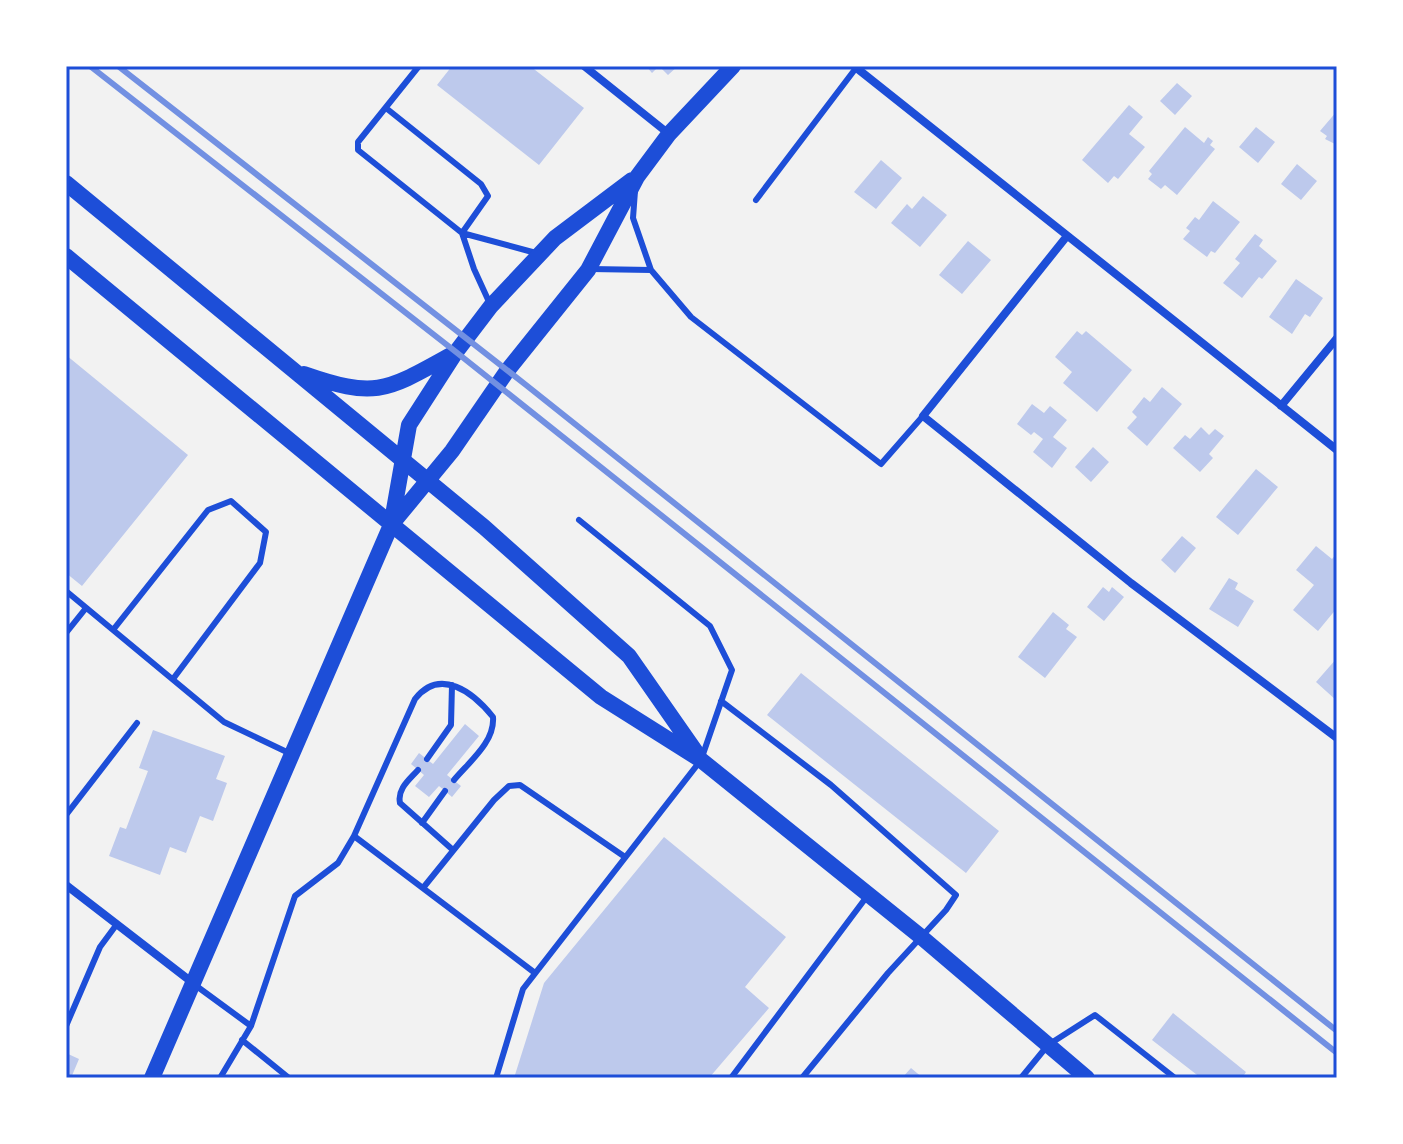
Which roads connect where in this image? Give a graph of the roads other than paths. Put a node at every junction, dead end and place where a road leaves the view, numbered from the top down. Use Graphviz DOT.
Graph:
graph roads {
  1 [pos="419,66"];
  2 [pos="584,66"];
  3 [pos="733,66"];
  4 [pos="855,67"];
  5 [pos="386,108"];
  6 [pos="669,134"];
  7 [pos="637,177"];
  8 [pos="66,183"];
  9 [pos="756,200"];
  10 [pos="462,233"];
  11 [pos="1067,236"];
  12 [pos="540,254"];
  13 [pos="66,256"];
  14 [pos="588,270"];
  15 [pos="651,270"];
  16 [pos="491,306"];
  17 [pos="1337,338"];
  18 [pos="456,352"];
  19 [pos="292,370"];
  20 [pos="1281,406"];
  21 [pos="923,416"];
  22 [pos="1337,450"];
  23 [pos="403,460"];
  24 [pos="428,481"];
  25 [pos="579,520"];
  26 [pos="391,525"];
  27 [pos="66,591"];
  28 [pos="86,608"];
  29 [pos="113,630"];
  30 [pos="66,633"];
  31 [pos="173,679"];
  32 [pos="452,685"];
  33 [pos="721,701"];
  34 [pos="137,723"];
  35 [pos="1337,738"];
  36 [pos="291,754"];
  37 [pos="427,759"];
  38 [pos="701,760"];
  39 [pos="418,770"];
  40 [pos="454,780"];
  41 [pos="445,791"];
  42 [pos="66,815"];
  43 [pos="422,823"];
  44 [pos="354,836"];
  45 [pos="453,850"];
  46 [pos="625,857"];
  47 [pos="66,885"];
  48 [pos="423,888"];
  49 [pos="869,895"];
  50 [pos="117,924"];
  51 [pos="920,936"];
  52 [pos="535,973"];
  53 [pos="193,983"];
  54 [pos="66,1026"];
  55 [pos="251,1026"];
  56 [pos="242,1040"];
  57 [pos="1048,1045"];
  58 [pos="152,1078"];
  59 [pos="220,1078"];
  60 [pos="289,1078"];
  61 [pos="496,1078"];
  62 [pos="731,1078"];
  63 [pos="802,1078"];
  64 [pos="1021,1078"];
  65 [pos="1087,1078"];
  66 [pos="1175,1078"];
  1 -- 5 [label="lane"];
  2 -- 6 [label="street"];
  3 -- 6 [label="main road"];
  4 -- 9 [label="lane"];
  4 -- 11 [label="street"];
  5 -- 10 [label="lane"];
  5 -- 10 [label="lane"];
  6 -- 7 [label="main road"];
  7 -- 12 [label="main road"];
  7 -- 14 [label="main road"];
  7 -- 15 [label="lane"];
  8 -- 19 [label="main road"];
  10 -- 12 [label="lane"];
  10 -- 16 [label="lane"];
  11 -- 20 [label="street"];
  11 -- 21 [label="street"];
  12 -- 16 [label="main road"];
  13 -- 26 [label="main road"];
  14 -- 15 [label="lane"];
  14 -- 24 [label="main road"];
  15 -- 21 [label="lane"];
  16 -- 18 [label="main road"];
  17 -- 20 [label="street"];
  18 -- 19 [label="main road"];
  18 -- 23 [label="main road"];
  19 -- 23 [label="main road"];
  20 -- 22 [label="street"];
  21 -- 35 [label="street"];
  23 -- 24 [label="main road"];
  23 -- 26 [label="main road"];
  24 -- 26 [label="main road"];
  24 -- 38 [label="main road"];
  25 -- 33 [label="lane"];
  26 -- 36 [label="main road"];
  26 -- 38 [label="main road"];
  27 -- 28 [label="lane"];
  28 -- 29 [label="lane"];
  28 -- 30 [label="lane"];
  29 -- 31 [label="lane"];
  29 -- 31 [label="lane"];
  31 -- 36 [label="lane"];
  32 -- 37 [label="lane"];
  32 -- 40 [label="lane"];
  32 -- 44 [label="lane"];
  33 -- 38 [label="lane"];
  33 -- 51 [label="lane"];
  34 -- 42 [label="lane"];
  36 -- 53 [label="main road"];
  38 -- 46 [label="lane"];
  38 -- 49 [label="main road"];
  39 -- 43 [label="lane"];
  41 -- 43 [label="lane"];
  43 -- 45 [label="lane"];
  44 -- 48 [label="lane"];
  44 -- 55 [label="lane"];
  45 -- 46 [label="lane"];
  45 -- 48 [label="lane"];
  46 -- 52 [label="lane"];
  47 -- 50 [label="street"];
  48 -- 52 [label="lane"];
  49 -- 51 [label="main road"];
  49 -- 62 [label="lane"];
  50 -- 53 [label="street"];
  50 -- 54 [label="lane"];
  51 -- 57 [label="main road"];
  51 -- 63 [label="lane"];
  52 -- 61 [label="lane"];
  53 -- 55 [label="lane"];
  53 -- 58 [label="main road"];
  55 -- 56 [label="lane"];
  56 -- 59 [label="lane"];
  56 -- 60 [label="lane"];
  57 -- 64 [label="lane"];
  57 -- 65 [label="main road"];
  57 -- 66 [label="lane"];
}
